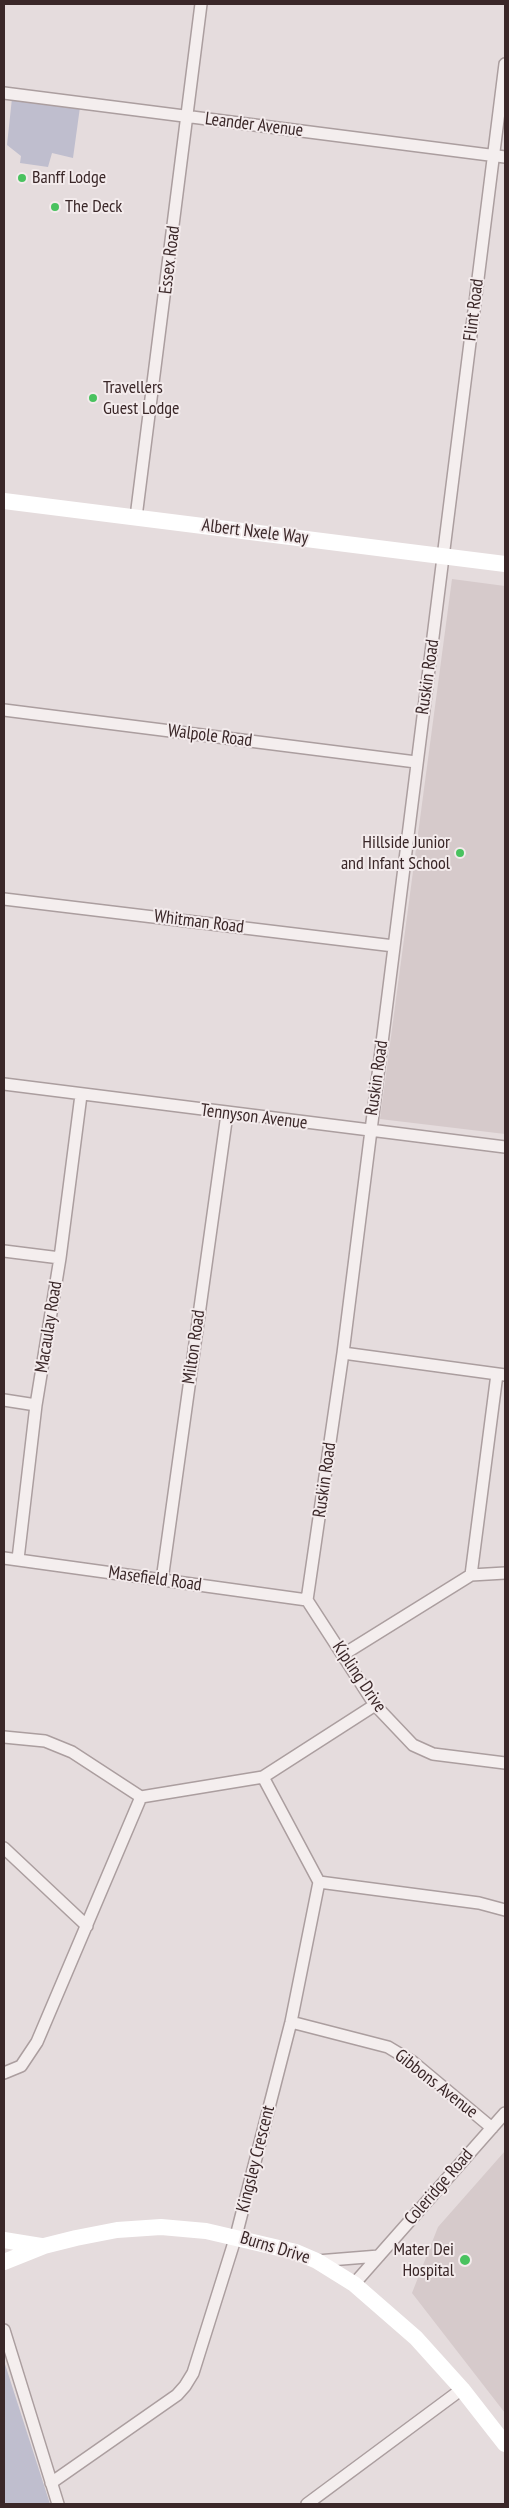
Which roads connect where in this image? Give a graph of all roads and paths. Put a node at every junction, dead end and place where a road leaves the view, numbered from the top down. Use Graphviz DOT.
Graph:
graph roads {
  1 [pos="201,4"];
  2 [pos="505,64"];
  3 [pos="4,93"];
  4 [pos="188,116"];
  5 [pos="500,156"];
  6 [pos="4,501"];
  7 [pos="136,516"];
  8 [pos="444,556"];
  9 [pos="505,564"];
  10 [pos="4,710"];
  11 [pos="416,762"];
  12 [pos="4,899"];
  13 [pos="394,946"];
  14 [pos="4,1084"];
  15 [pos="81,1094"];
  16 [pos="227,1114"];
  17 [pos="370,1131"];
  18 [pos="505,1148"];
  19 [pos="4,1251"];
  20 [pos="60,1258"];
  21 [pos="343,1353"];
  22 [pos="501,1375"];
  23 [pos="4,1400"];
  24 [pos="36,1404"];
  25 [pos="4,1558"];
  26 [pos="18,1559"];
  27 [pos="505,1573"];
  28 [pos="471,1575"];
  29 [pos="162,1580"];
  30 [pos="307,1600"];
  31 [pos="344,1654"];
  32 [pos="375,1705"];
  33 [pos="4,1737"];
  34 [pos="505,1763"];
  35 [pos="263,1777"];
  36 [pos="141,1797"];
  37 [pos="4,1848"];
  38 [pos="319,1882"];
  39 [pos="505,1910"];
  40 [pos="87,1926"];
  41 [pos="291,2022"];
  42 [pos="4,2073"];
  43 [pos="505,2113"];
  44 [pos="492,2128"];
  45 [pos="236,2236"];
  46 [pos="4,2240"];
  47 [pos="44,2246"];
  48 [pos="379,2256"];
  49 [pos="317,2260"];
  50 [pos="4,2262"];
  51 [pos="354,2284"];
  52 [pos="4,2330"];
  53 [pos="462,2389"];
  54 [pos="505,2444"];
  55 [pos="52,2483"];
  56 [pos="58,2504"];
  57 [pos="307,2504"];
  1 -- 4 [label="street, Essex Road"];
  2 -- 5 [label="street, Flint Road"];
  3 -- 4 [label="street, Leander Avenue"];
  4 -- 5 [label="street, Leander Avenue"];
  4 -- 7 [label="street, Essex Road"];
  5 -- 8 [label="street, Flint Road"];
  6 -- 7 [label="main road, Albert Nxele Way"];
  7 -- 8 [label="main road, Albert Nxele Way"];
  8 -- 9 [label="main road, Albert Nxele Way"];
  8 -- 11 [label="street, Ruskin Road"];
  10 -- 11 [label="street, Walpole Road"];
  11 -- 13 [label="street, Ruskin Road"];
  12 -- 13 [label="street, Whitman Road"];
  13 -- 17 [label="street, Ruskin Road"];
  14 -- 15 [label="street, Tennyson Avenue"];
  15 -- 16 [label="street, Tennyson Avenue"];
  15 -- 20 [label="street, Macaulay Road"];
  16 -- 17 [label="street, Tennyson Avenue"];
  16 -- 29 [label="street, Milton Road"];
  17 -- 18 [label="street, Tennyson Avenue"];
  17 -- 21 [label="street, Ruskin Road"];
  19 -- 20 [label="street"];
  20 -- 24 [label="street, Macaulay Road"];
  21 -- 22 [label="street"];
  21 -- 30 [label="street, Ruskin Road"];
  22 -- 28 [label="street"];
  23 -- 24 [label="street"];
  24 -- 26 [label="street, Macaulay Road"];
  25 -- 26 [label="street, Masefield Road"];
  26 -- 29 [label="street, Masefield Road"];
  27 -- 28 [label="street"];
  28 -- 31 [label="street"];
  29 -- 30 [label="street, Masefield Road"];
  30 -- 31 [label="street, Kipling Drive"];
  31 -- 32 [label="street, Kipling Drive"];
  32 -- 34 [label="street, Kipling Drive"];
  32 -- 35 [label="street"];
  33 -- 36 [label="street"];
  35 -- 36 [label="street"];
  35 -- 38 [label="street"];
  36 -- 40 [label="street"];
  37 -- 40 [label="street"];
  38 -- 39 [label="street"];
  38 -- 41 [label="street, Kingsley Crescent"];
  40 -- 42 [label="street"];
  41 -- 44 [label="street, Gibbons Avenue"];
  41 -- 45 [label="street, Kingsley Crescent"];
  43 -- 44 [label="street, Coleridge Road"];
  44 -- 48 [label="street, Coleridge Road"];
  45 -- 47 [label="main road, Burns Drive"];
  45 -- 49 [label="main road, Burns Drive"];
  45 -- 55 [label="street, Kingsley Crescent"];
  46 -- 47 [label="main road"];
  47 -- 50 [label="main road, Burns Drive"];
  48 -- 49 [label="street"];
  48 -- 51 [label="street, Coleridge Road"];
  49 -- 51 [label="main road, Burns Drive"];
  51 -- 53 [label="main road, Burns Drive"];
  52 -- 55 [label="street"];
  53 -- 54 [label="main road, Burns Drive"];
  53 -- 57 [label="street"];
  55 -- 56 [label="street"];
}
